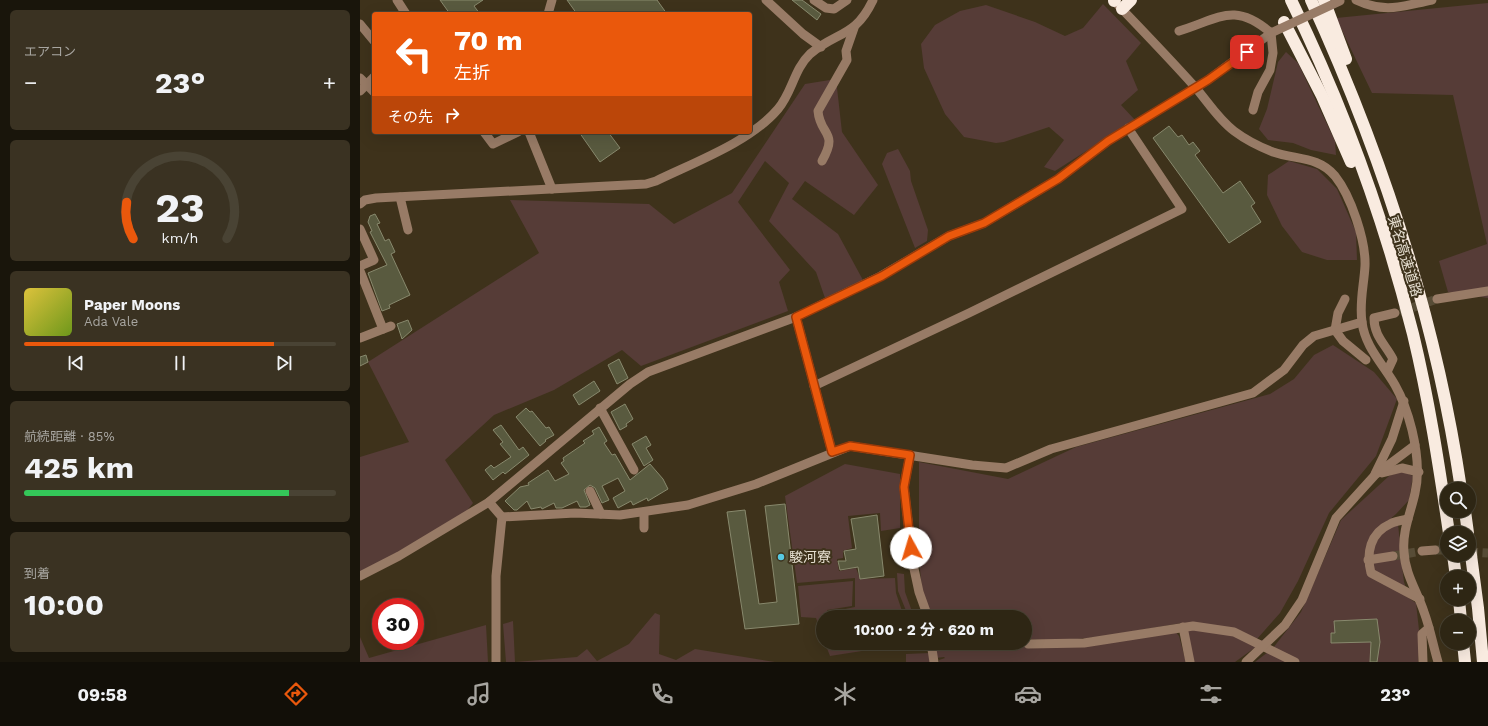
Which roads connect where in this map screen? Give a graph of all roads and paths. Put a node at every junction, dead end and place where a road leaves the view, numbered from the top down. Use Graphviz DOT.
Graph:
graph roads {
  1 [pos="396,0"];
  2 [pos="552,0"];
  3 [pos="766,0"];
  4 [pos="814,0"];
  5 [pos="847,0"];
  6 [pos="873,0"];
  7 [pos="1131,0"];
  8 [pos="1291,0"];
  9 [pos="1311,0"];
  10 [pos="1324,0"];
  11 [pos="1356,0"];
  12 [pos="1432,0"];
  13 [pos="1341,1"];
  14 [pos="1116,3"];
  15 [pos="405,12"];
  16 [pos="549,12"];
  17 [pos="1284,22"];
  18 [pos="360,24"];
  19 [pos="854,28"];
  20 [pos="1179,32"];
  21 [pos="1271,33"];
  22 [pos="372,39"];
  23 [pos="821,47"];
  24 [pos="372,78"];
  25 [pos="362,85"];
  26 [pos="1194,87"];
  27 [pos="372,91"];
  28 [pos="1253,110"];
  29 [pos="1128,128"];
  30 [pos="752,133"];
  31 [pos="485,134"];
  32 [pos="530,134"];
  33 [pos="750,134"];
  34 [pos="504,135"];
  35 [pos="822,161"];
  36 [pos="1379,168"];
  37 [pos="552,189"];
  38 [pos="400,197"];
  39 [pos="360,204"];
  40 [pos="360,229"];
  41 [pos="408,230"];
  42 [pos="1391,255"];
  43 [pos="360,266"];
  44 [pos="360,271"];
  45 [pos="1488,291"];
  46 [pos="1346,299"];
  47 [pos="1437,299"];
  48 [pos="1395,313"];
  49 [pos="796,317"];
  50 [pos="1362,322"];
  51 [pos="1335,330"];
  52 [pos="360,338"];
  53 [pos="1366,360"];
  54 [pos="1387,372"];
  55 [pos="814,386"];
  56 [pos="1404,401"];
  57 [pos="600,408"];
  58 [pos="1415,445"];
  59 [pos="832,452"];
  60 [pos="910,455"];
  61 [pos="634,470"];
  62 [pos="1418,472"];
  63 [pos="1375,475"];
  64 [pos="1460,482"];
  65 [pos="590,491"];
  66 [pos="489,502"];
  67 [pos="644,512"];
  68 [pos="601,514"];
  69 [pos="502,517"];
  70 [pos="1408,519"];
  71 [pos="1448,526"];
  72 [pos="644,528"];
  73 [pos="1435,550"];
  74 [pos="1422,551"];
  75 [pos="1394,556"];
  76 [pos="1368,560"];
  77 [pos="1472,562"];
  78 [pos="360,576"];
  79 [pos="1420,599"];
  80 [pos="925,610"];
  81 [pos="1183,627"];
  82 [pos="1429,628"];
  83 [pos="1032,644"];
  84 [pos="1264,647"];
  85 [pos="932,650"];
  86 [pos="1464,650"];
  87 [pos="496,662"];
  88 [pos="934,662"];
  89 [pos="1190,662"];
  90 [pos="1246,662"];
  91 [pos="1296,662"];
  92 [pos="1423,662"];
  93 [pos="1438,662"];
  94 [pos="1465,662"];
  95 [pos="1483,662"];
  1 -- 15 [label="street"];
  2 -- 16 [label="street"];
  3 -- 23 [label="street"];
  4 -- 5 [label="street"];
  6 -- 19 [label="street"];
  7 -- 14 [label="highway"];
  8 -- 42 [label="highway, 東名高速道路"];
  9 -- 36 [label="highway, 東名高速道路"];
  10 -- 36 [label="highway"];
  11 -- 12 [label="street"];
  13 -- 21 [label="street, bridge"];
  14 -- 26 [label="street"];
  17 -- 42 [label="highway"];
  18 -- 22 [label="street"];
  19 -- 23 [label="street"];
  19 -- 35 [label="street"];
  20 -- 21 [label="street"];
  21 -- 26 [label="street"];
  21 -- 28 [label="street"];
  23 -- 30 [label="street"];
  24 -- 25 [label="street"];
  25 -- 27 [label="street"];
  26 -- 29 [label="street"];
  26 -- 50 [label="street"];
  29 -- 49 [label="street"];
  29 -- 55 [label="street"];
  31 -- 34 [label="street"];
  32 -- 37 [label="street"];
  33 -- 37 [label="street"];
  36 -- 64 [label="highway, 東名高速道路"];
  37 -- 38 [label="street"];
  38 -- 39 [label="street"];
  38 -- 41 [label="street"];
  40 -- 43 [label="street"];
  42 -- 71 [label="highway, 東名高速道路"];
  44 -- 52 [label="street"];
  45 -- 47 [label="street"];
  46 -- 51 [label="street"];
  48 -- 54 [label="street"];
  49 -- 55 [label="street"];
  49 -- 57 [label="street"];
  50 -- 51 [label="street"];
  50 -- 54 [label="street"];
  51 -- 53 [label="street"];
  51 -- 60 [label="street"];
  54 -- 56 [label="street"];
  55 -- 59 [label="street"];
  56 -- 58 [label="street"];
  56 -- 63 [label="street"];
  57 -- 61 [label="street"];
  57 -- 66 [label="street"];
  58 -- 62 [label="street"];
  58 -- 63 [label="street"];
  59 -- 60 [label="street"];
  59 -- 67 [label="street"];
  60 -- 80 [label="street"];
  62 -- 63 [label="street"];
  62 -- 70 [label="street"];
  63 -- 84 [label="street"];
  65 -- 68 [label="street"];
  66 -- 69 [label="street"];
  66 -- 78 [label="street"];
  67 -- 68 [label="street"];
  67 -- 72 [label="street"];
  68 -- 69 [label="street"];
  69 -- 87 [label="street"];
  70 -- 76 [label="street"];
  70 -- 79 [label="street"];
  73 -- 74 [label="street"];
  75 -- 76 [label="street"];
  76 -- 79 [label="street"];
  77 -- 95 [label="highway"];
  79 -- 82 [label="street"];
  81 -- 83 [label="street"];
  81 -- 84 [label="street"];
  81 -- 89 [label="street"];
  82 -- 92 [label="street"];
  82 -- 93 [label="street"];
  84 -- 90 [label="street"];
  84 -- 91 [label="street"];
  85 -- 88 [label="street"];
  86 -- 94 [label="highway"];
}
